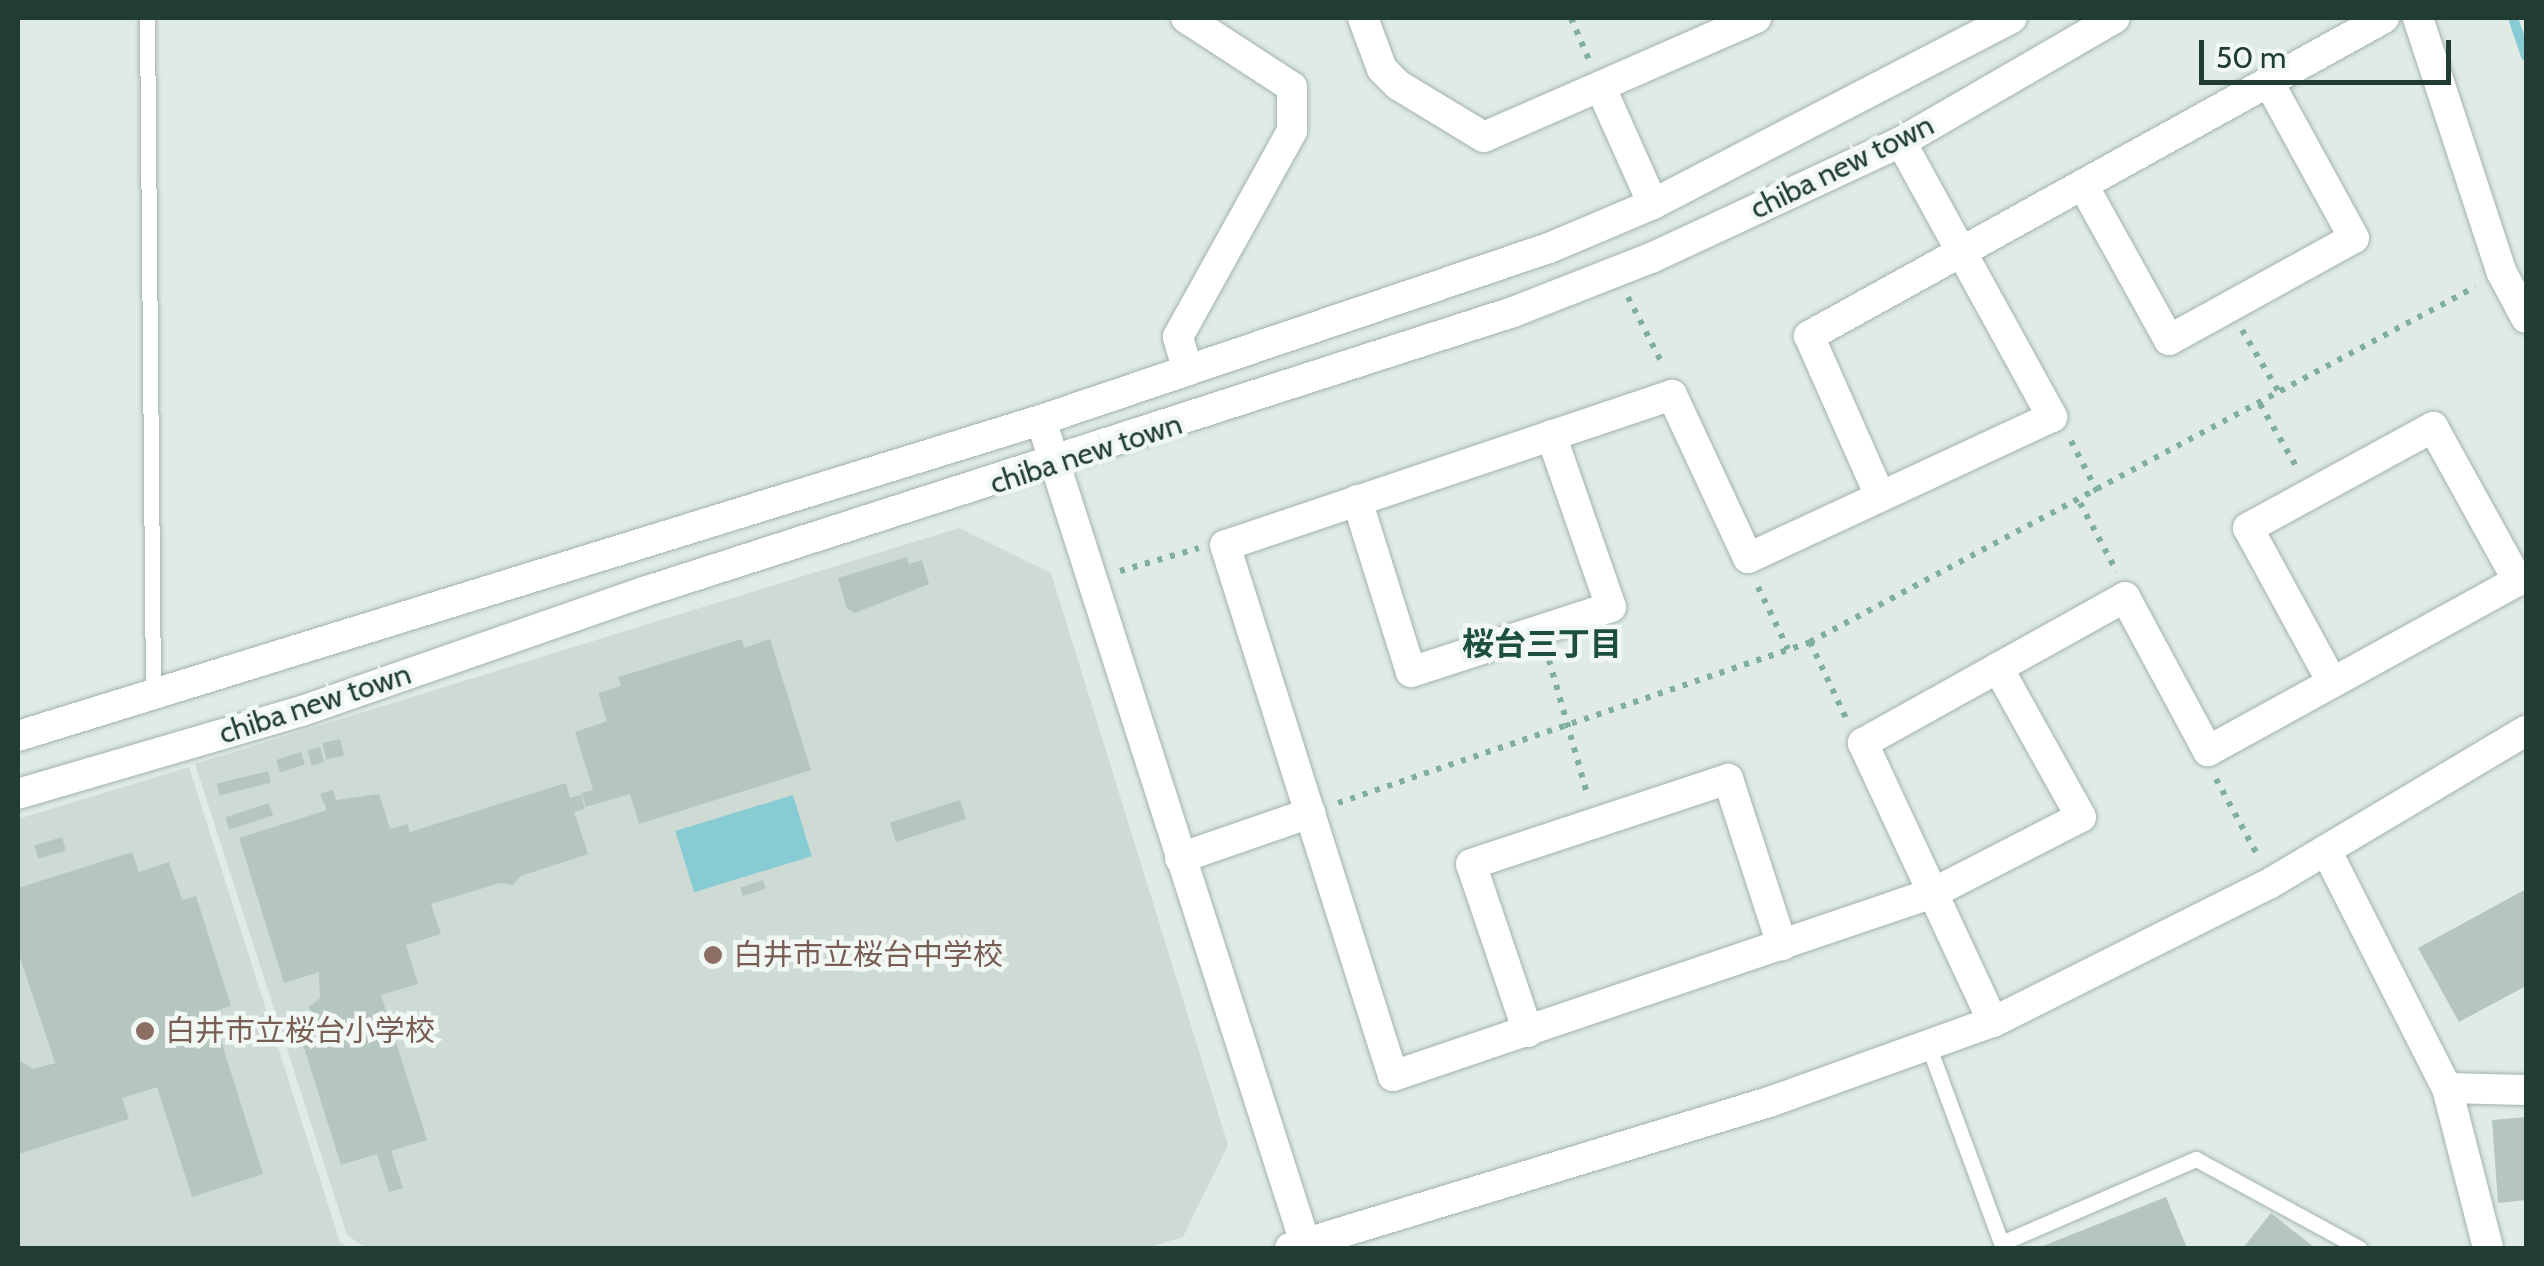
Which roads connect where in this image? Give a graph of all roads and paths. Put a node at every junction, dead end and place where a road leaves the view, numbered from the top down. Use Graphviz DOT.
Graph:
graph roads {
  1 [pos="148,18"];
  2 [pos="1186,18"];
  3 [pos="1362,18"];
  4 [pos="1571,18"];
  5 [pos="1756,18"];
  6 [pos="2012,18"];
  7 [pos="2115,18"];
  8 [pos="2384,18"];
  9 [pos="2418,18"];
  10 [pos="2269,83"];
  11 [pos="1602,88"];
  12 [pos="1901,142"];
  13 [pos="2083,185"];
  14 [pos="1653,204"];
  15 [pos="1960,252"];
  16 [pos="2502,272"];
  17 [pos="1628,296"];
  18 [pos="2229,307"];
  19 [pos="2526,318"];
  20 [pos="1187,369"];
  21 [pos="2280,394"];
  22 [pos="1672,395"];
  23 [pos="2260,404"];
  24 [pos="2052,417"];
  25 [pos="1041,420"];
  26 [pos="1551,435"];
  27 [pos="1056,464"];
  28 [pos="2098,492"];
  29 [pos="2312,493"];
  30 [pos="1880,496"];
  31 [pos="1357,500"];
  32 [pos="2080,502"];
  33 [pos="1225,545"];
  34 [pos="1748,558"];
  35 [pos="1118,571"];
  36 [pos="2522,578"];
  37 [pos="2125,597"];
  38 [pos="1540,630"];
  39 [pos="1810,642"];
  40 [pos="1788,650"];
  41 [pos="1998,668"];
  42 [pos="2332,682"];
  43 [pos="153,698"];
  44 [pos="1568,725"];
  45 [pos="2526,731"];
  46 [pos="18,736"];
  47 [pos="1862,743"];
  48 [pos="2208,750"];
  49 [pos="18,794"];
  50 [pos="1310,813"];
  51 [pos="1596,823"];
  52 [pos="2326,850"];
  53 [pos="2258,857"];
  54 [pos="1180,858"];
  55 [pos="1932,894"];
  56 [pos="1782,945"];
  57 [pos="1993,1022"];
  58 [pos="1528,1032"];
  59 [pos="1928,1045"];
  60 [pos="2447,1088"];
  61 [pos="2526,1090"];
  62 [pos="2004,1246"];
  63 [pos="1299,1248"];
  64 [pos="2359,1248"];
  65 [pos="2488,1248"];
  1 -- 43 [label="lane"];
  2 -- 20 [label="street"];
  3 -- 11 [label="street"];
  4 -- 11 [label="path"];
  5 -- 11 [label="street"];
  6 -- 14 [label="street, chiba new town"];
  7 -- 12 [label="street, chiba new town"];
  8 -- 10 [label="street"];
  9 -- 16 [label="street"];
  10 -- 13 [label="street"];
  10 -- 18 [label="street"];
  11 -- 14 [label="street"];
  12 -- 15 [label="street"];
  12 -- 27 [label="street, chiba new town"];
  13 -- 15 [label="street"];
  13 -- 18 [label="street"];
  14 -- 20 [label="street, chiba new town"];
  15 -- 24 [label="street"];
  15 -- 30 [label="street"];
  16 -- 19 [label="street"];
  16 -- 21 [label="path"];
  17 -- 22 [label="path"];
  18 -- 21 [label="path"];
  20 -- 25 [label="street, chiba new town"];
  21 -- 23 [label="path"];
  22 -- 26 [label="street"];
  22 -- 34 [label="street"];
  23 -- 28 [label="path"];
  23 -- 29 [label="path"];
  24 -- 28 [label="path"];
  24 -- 30 [label="street"];
  25 -- 27 [label="street"];
  25 -- 43 [label="street, chiba new town"];
  26 -- 31 [label="street"];
  26 -- 38 [label="street"];
  27 -- 49 [label="street, chiba new town"];
  27 -- 54 [label="street"];
  28 -- 32 [label="path"];
  29 -- 36 [label="street"];
  29 -- 42 [label="street"];
  30 -- 34 [label="street"];
  31 -- 33 [label="street"];
  31 -- 38 [label="street"];
  32 -- 37 [label="path"];
  32 -- 39 [label="path"];
  33 -- 35 [label="path"];
  33 -- 50 [label="street"];
  34 -- 40 [label="path"];
  36 -- 42 [label="street"];
  37 -- 41 [label="street"];
  37 -- 48 [label="street"];
  38 -- 44 [label="path"];
  39 -- 40 [label="path"];
  39 -- 47 [label="path"];
  40 -- 44 [label="path"];
  41 -- 47 [label="street"];
  41 -- 55 [label="street"];
  42 -- 48 [label="street"];
  43 -- 46 [label="street, chiba new town"];
  44 -- 50 [label="path"];
  44 -- 51 [label="path"];
  45 -- 52 [label="street"];
  47 -- 55 [label="street"];
  48 -- 53 [label="path"];
  50 -- 54 [label="street"];
  50 -- 58 [label="street"];
  51 -- 56 [label="street"];
  51 -- 58 [label="street"];
  52 -- 57 [label="street"];
  52 -- 60 [label="street"];
  54 -- 63 [label="street"];
  55 -- 56 [label="street"];
  55 -- 57 [label="street"];
  56 -- 58 [label="street"];
  57 -- 59 [label="street"];
  59 -- 62 [label="lane"];
  59 -- 63 [label="street"];
  60 -- 61 [label="street"];
  60 -- 65 [label="street"];
  62 -- 64 [label="lane"];
}
